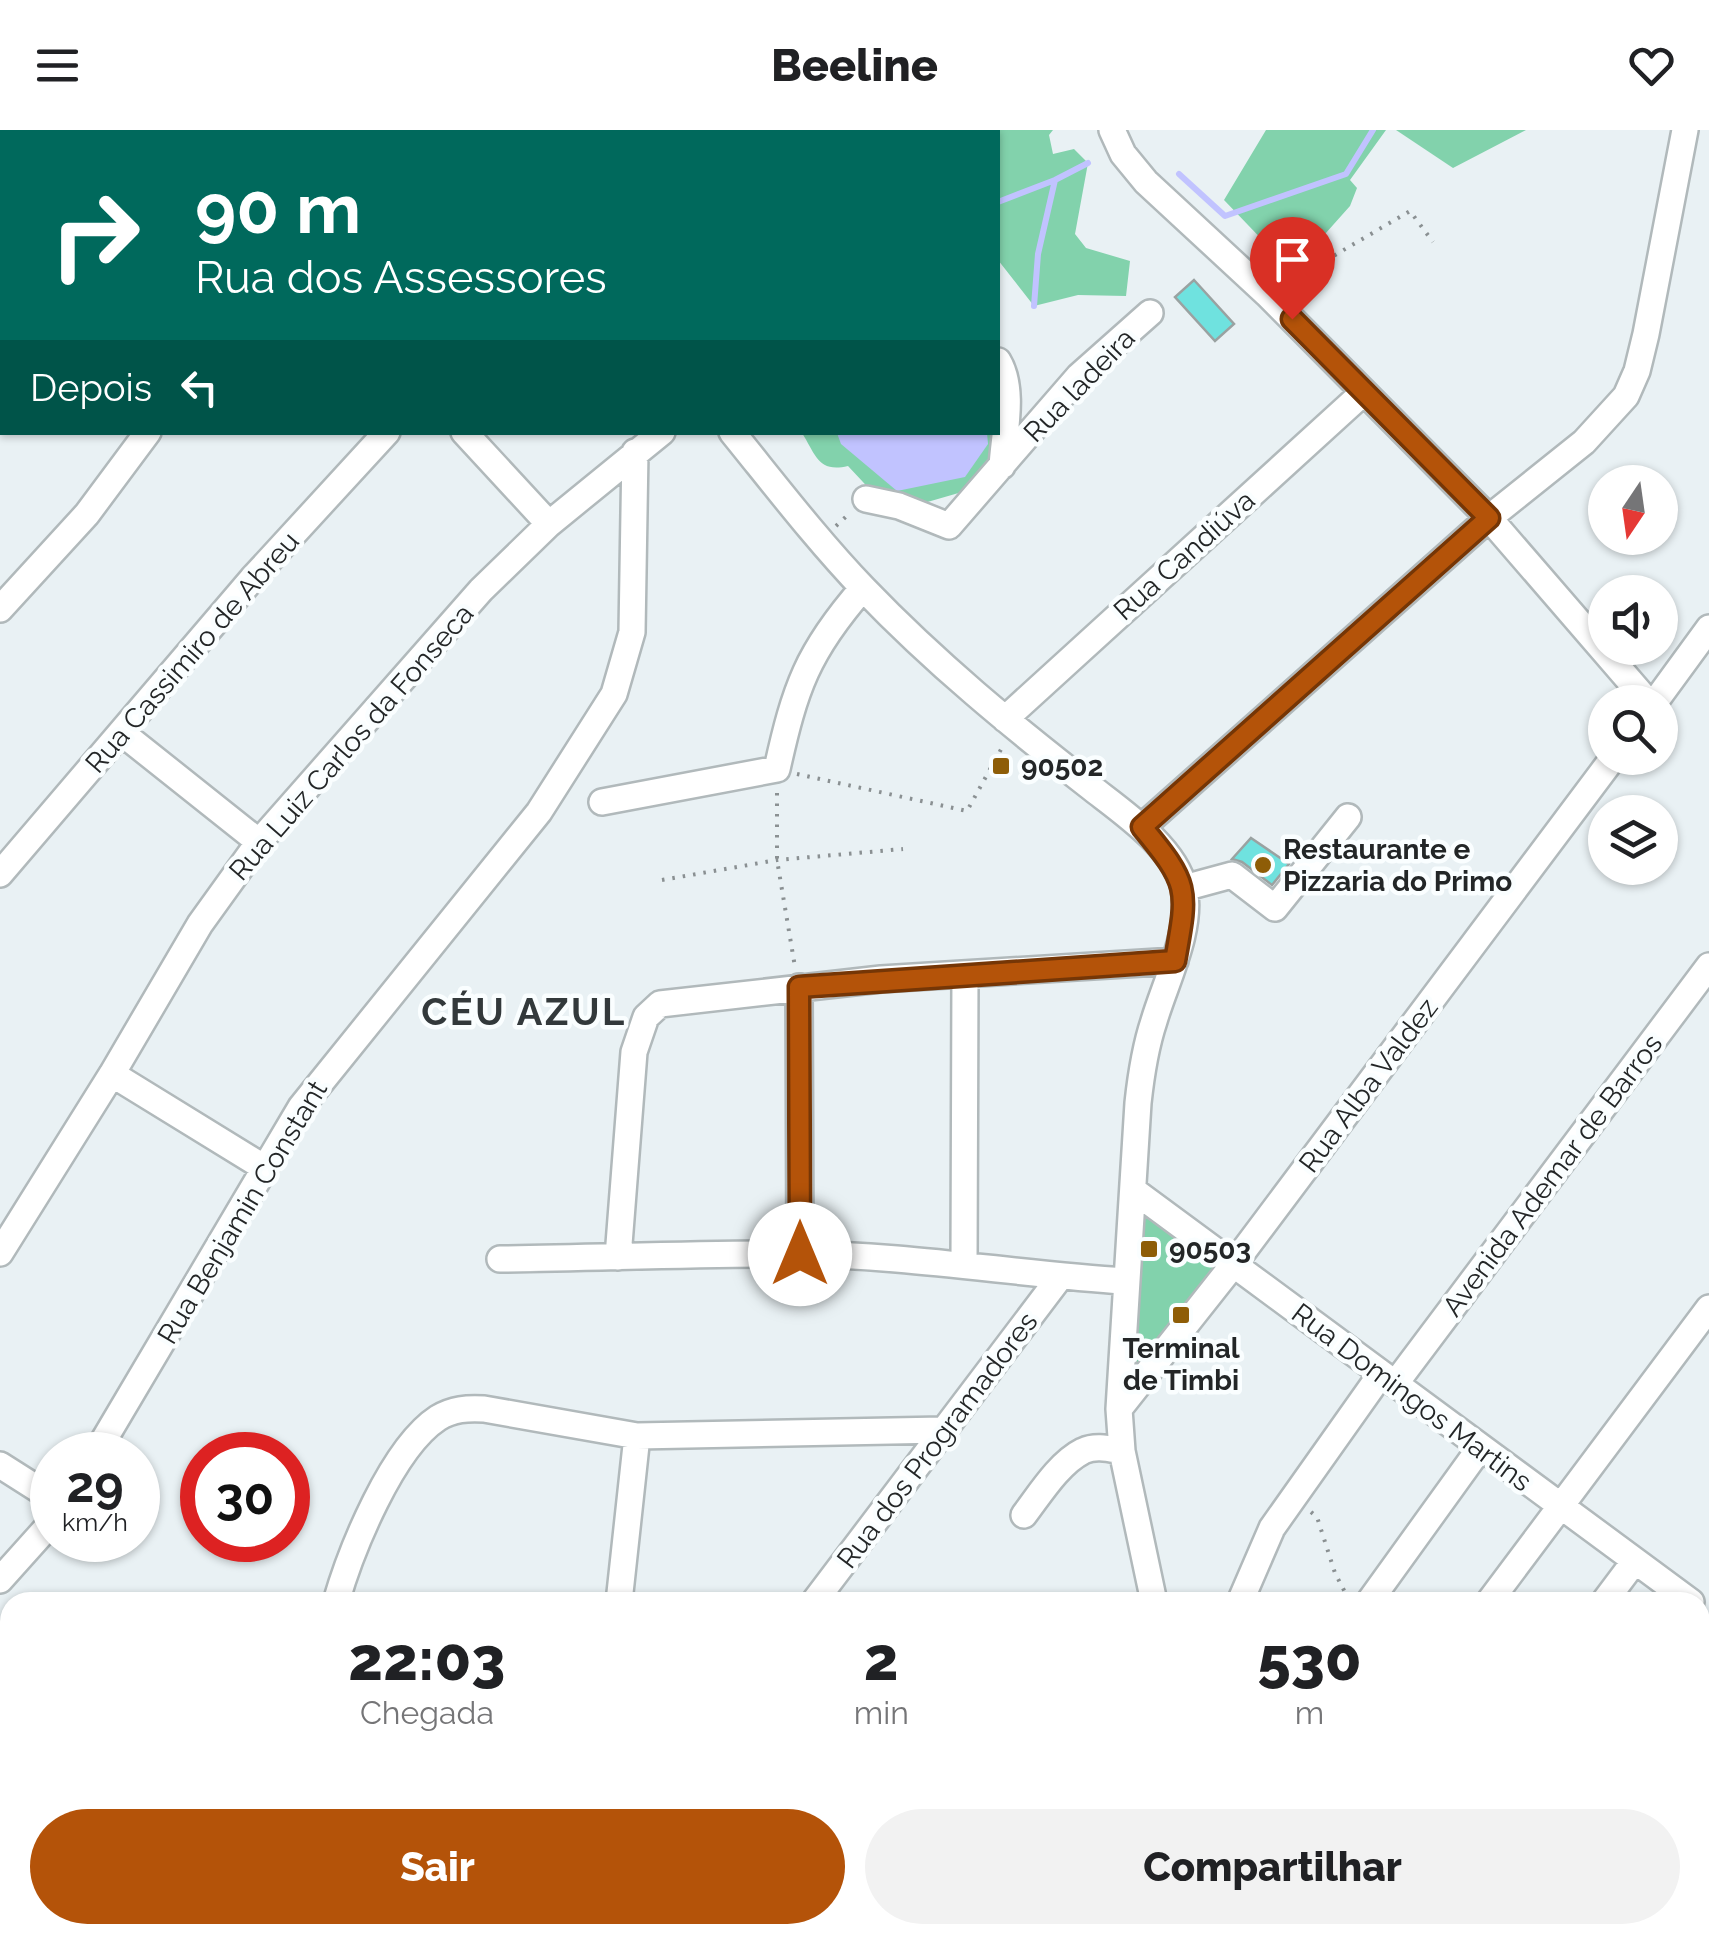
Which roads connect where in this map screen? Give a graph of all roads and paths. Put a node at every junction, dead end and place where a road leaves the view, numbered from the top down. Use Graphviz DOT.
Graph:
graph roads {
  1 [pos="1112,130"];
  2 [pos="1685,130"];
  3 [pos="1433,242"];
  4 [pos="1267,294"];
  5 [pos="1150,313"];
  6 [pos="1000,364"];
  7 [pos="1364,392"];
  8 [pos="146,435"];
  9 [pos="384,435"];
  10 [pos="467,435"];
  11 [pos="658,435"];
  12 [pos="734,435"];
  13 [pos="635,452"];
  14 [pos="1002,466"];
  15 [pos="866,499"];
  16 [pos="1489,518"];
  17 [pos="549,524"];
  18 [pos="819,540"];
  19 [pos="863,588"];
  20 [pos="0,609"];
  21 [pos="1709,628"];
  22 [pos="1637,685"];
  23 [pos="1665,685"];
  24 [pos="1009,723"];
  25 [pos="122,733"];
  26 [pos="777,769"];
  27 [pos="1601,775"];
  28 [pos="602,802"];
  29 [pos="1348,817"];
  30 [pos="1142,827"];
  31 [pos="259,842"];
  32 [pos="903,849"];
  33 [pos="777,860"];
  34 [pos="0,874"];
  35 [pos="662,880"];
  36 [pos="1184,888"];
  37 [pos="1175,961"];
  38 [pos="1709,966"];
  39 [pos="965,974"];
  40 [pos="799,987"];
  41 [pos="112,1074"];
  42 [pos="263,1168"];
  43 [pos="1133,1190"];
  44 [pos="0,1253"];
  45 [pos="800,1254"];
  46 [pos="618,1257"];
  47 [pos="500,1259"];
  48 [pos="964,1264"];
  49 [pos="1234,1264"];
  50 [pos="1060,1277"];
  51 [pos="1125,1281"];
  52 [pos="1709,1308"];
  53 [pos="1388,1379"];
  54 [pos="1119,1410"];
  55 [pos="943,1430"];
  56 [pos="108,1432"];
  57 [pos="637,1436"];
  58 [pos="1480,1448"];
  59 [pos="1122,1451"];
  60 [pos="0,1466"];
  61 [pos="30,1484"];
  62 [pos="1294,1496"];
  63 [pos="1560,1506"];
  64 [pos="1024,1515"];
  65 [pos="30,1547"];
  66 [pos="1634,1562"];
  67 [pos="0,1580"];
  68 [pos="339,1592"];
  69 [pos="620,1592"];
  70 [pos="822,1592"];
  71 [pos="1152,1592"];
  72 [pos="1244,1592"];
  73 [pos="1345,1592"];
  74 [pos="1376,1592"];
  75 [pos="1496,1592"];
  76 [pos="1612,1592"];
  77 [pos="1677,1592"];
  1 -- 4 [label="street"];
  2 -- 16 [label="street"];
  3 -- 4 [label="path"];
  4 -- 7 [label="street"];
  5 -- 14 [label="street, Rua ladeira"];
  6 -- 14 [label="street"];
  7 -- 16 [label="street"];
  7 -- 24 [label="street, Rua Candiúva"];
  8 -- 20 [label="street"];
  9 -- 25 [label="street, Rua Cassimiro de Abreu"];
  10 -- 17 [label="street"];
  11 -- 13 [label="street, Rua Luiz Carlos da Fonseca"];
  12 -- 18 [label="street"];
  13 -- 17 [label="street, Rua Luiz Carlos da Fonseca"];
  13 -- 42 [label="street, Rua Benjamin Constant"];
  14 -- 15 [label="street, Rua ladeira"];
  15 -- 18 [label="path"];
  16 -- 22 [label="street"];
  16 -- 30 [label="street"];
  17 -- 31 [label="street, Rua Luiz Carlos da Fonseca"];
  18 -- 19 [label="street"];
  19 -- 24 [label="street"];
  19 -- 26 [label="street"];
  21 -- 23 [label="street"];
  24 -- 26 [label="path"];
  24 -- 30 [label="street"];
  25 -- 31 [label="street"];
  25 -- 34 [label="street, Rua Cassimiro de Abreu"];
  26 -- 28 [label="street"];
  26 -- 33 [label="path"];
  27 -- 49 [label="street, Rua Alba Valdez"];
  29 -- 36 [label="street"];
  30 -- 36 [label="street"];
  31 -- 41 [label="street, Rua Luiz Carlos da Fonseca"];
  32 -- 33 [label="path"];
  33 -- 35 [label="path"];
  33 -- 40 [label="path"];
  36 -- 37 [label="street"];
  37 -- 39 [label="street"];
  37 -- 43 [label="street"];
  38 -- 53 [label="street, Avenida Ademar de Barros"];
  39 -- 40 [label="street"];
  39 -- 48 [label="street"];
  40 -- 45 [label="street"];
  40 -- 46 [label="street"];
  41 -- 42 [label="street"];
  41 -- 44 [label="street, Rua Luiz Carlos da Fonseca"];
  42 -- 56 [label="street, Rua Benjamin Constant"];
  43 -- 49 [label="street, Rua Domingos Martins"];
  43 -- 51 [label="street"];
  45 -- 46 [label="street"];
  45 -- 48 [label="street"];
  46 -- 47 [label="street"];
  48 -- 50 [label="street"];
  49 -- 53 [label="street, Rua Domingos Martins"];
  49 -- 54 [label="street, Rua Alba Valdez"];
  50 -- 51 [label="street"];
  50 -- 55 [label="street, Rua dos Programadores"];
  51 -- 54 [label="street"];
  52 -- 63 [label="street"];
  53 -- 58 [label="street, Rua Domingos Martins"];
  53 -- 62 [label="street, Avenida Ademar de Barros"];
  54 -- 59 [label="street"];
  55 -- 57 [label="street"];
  55 -- 70 [label="street, Rua dos Programadores"];
  57 -- 68 [label="street"];
  57 -- 69 [label="street"];
  58 -- 63 [label="street, Rua Domingos Martins"];
  58 -- 74 [label="street"];
  59 -- 64 [label="street"];
  59 -- 71 [label="street"];
  60 -- 61 [label="street"];
  62 -- 72 [label="street, Avenida Ademar de Barros"];
  62 -- 73 [label="path"];
  63 -- 66 [label="street, Rua Domingos Martins"];
  63 -- 75 [label="street"];
  65 -- 67 [label="street"];
  66 -- 76 [label="street"];
  66 -- 77 [label="street, Rua Domingos Martins"];
}
